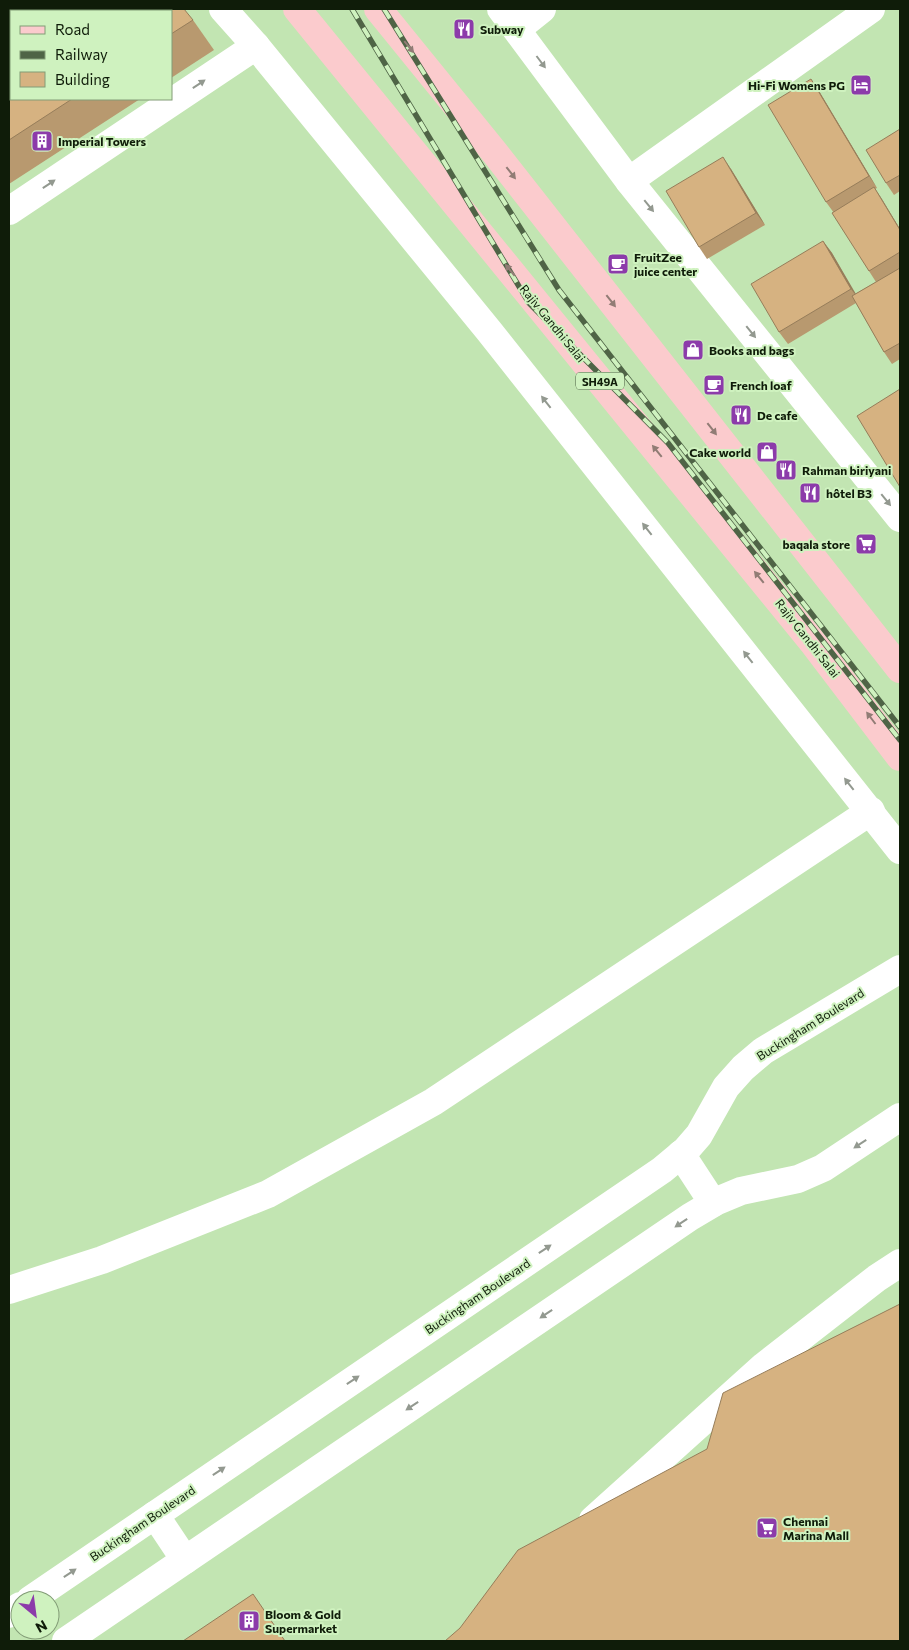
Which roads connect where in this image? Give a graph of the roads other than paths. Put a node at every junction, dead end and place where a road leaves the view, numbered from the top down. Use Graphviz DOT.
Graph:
graph roads {
  1 [pos="223,9"];
  2 [pos="297,9"];
  3 [pos="378,9"];
  4 [pos="542,9"];
  5 [pos="871,9"];
  6 [pos="509,19"];
  7 [pos="256,46"];
  8 [pos="629,181"];
  9 [pos="9,211"];
  10 [pos="900,518"];
  11 [pos="900,668"];
  12 [pos="900,757"];
  13 [pos="871,811"];
  14 [pos="900,850"];
  15 [pos="900,969"];
  16 [pos="900,1117"];
  17 [pos="681,1154"];
  18 [pos="713,1203"];
  19 [pos="900,1263"];
  20 [pos="9,1290"];
  21 [pos="154,1515"];
  22 [pos="575,1536"];
  23 [pos="185,1560"];
  24 [pos="45,1590"];
  25 [pos="66,1641"];
  1 -- 7 [label="street"];
  12 -- 2 [label="main road, Rajiv Gandhi Salai / SH49A, one-way"];
  3 -- 11 [label="main road, one-way"];
  4 -- 6 [label="street"];
  5 -- 8 [label="street"];
  6 -- 8 [label="street, one-way"];
  9 -- 7 [label="street, one-way"];
  13 -- 7 [label="street, one-way"];
  8 -- 10 [label="street, one-way"];
  13 -- 14 [label="street"];
  13 -- 20 [label="street"];
  15 -- 17 [label="street, Buckingham Boulevard"];
  16 -- 18 [label="street, one-way"];
  17 -- 18 [label="street"];
  21 -- 17 [label="street, Buckingham Boulevard, one-way"];
  18 -- 23 [label="street, one-way"];
  19 -- 22 [label="street"];
  21 -- 23 [label="street"];
  24 -- 21 [label="street, Buckingham Boulevard, one-way"];
  23 -- 25 [label="street"];
}
